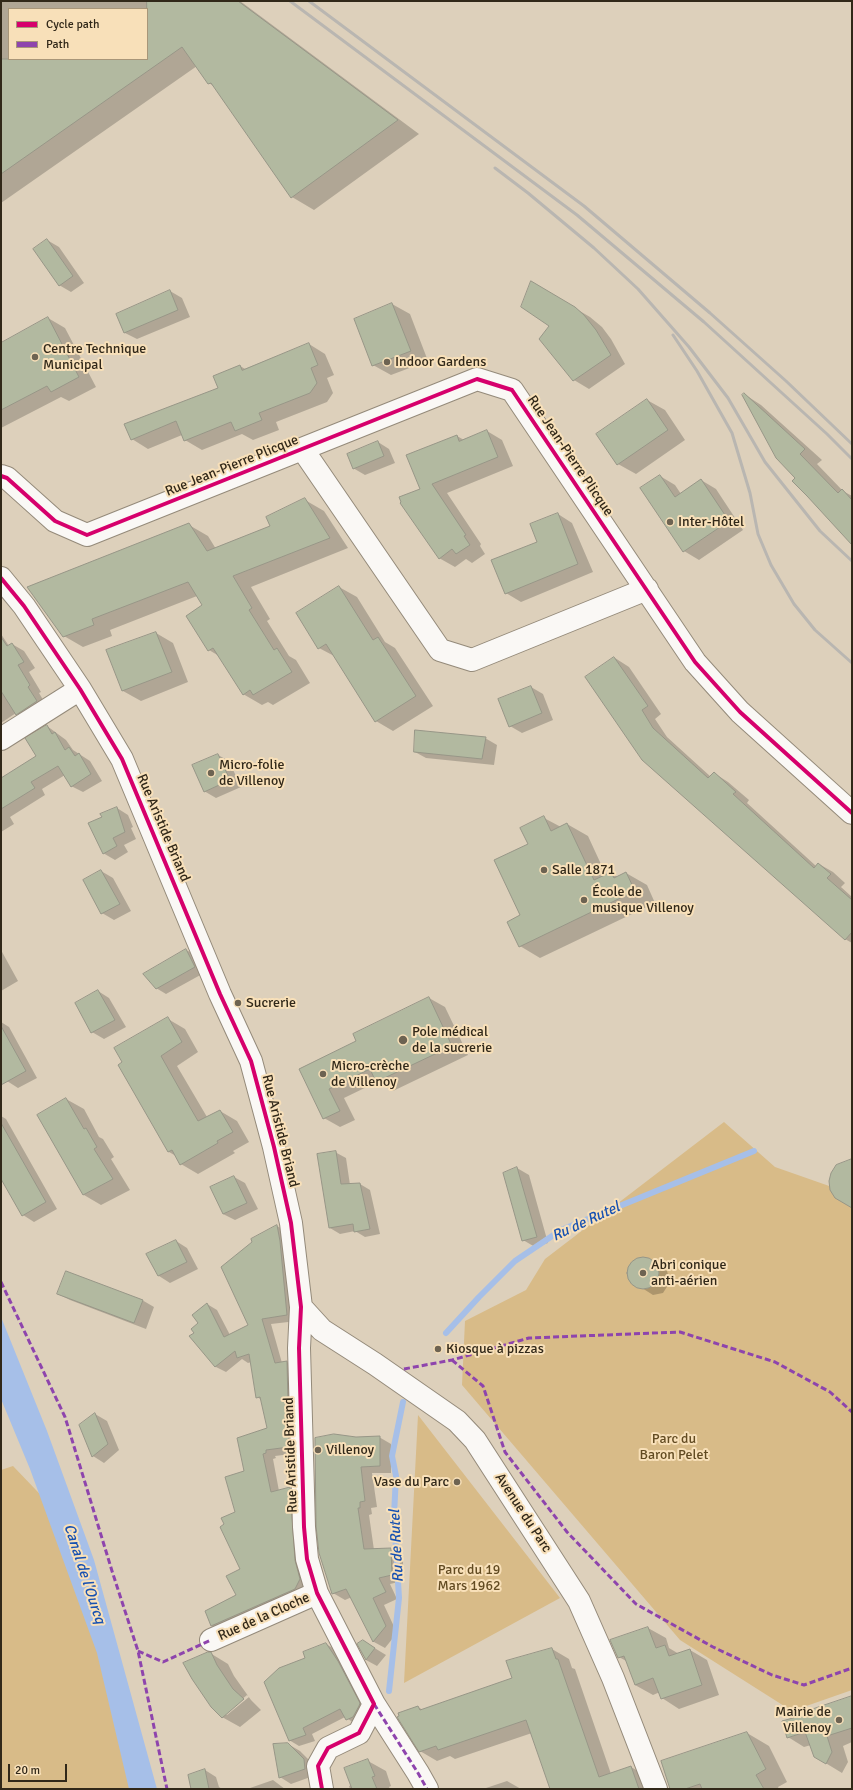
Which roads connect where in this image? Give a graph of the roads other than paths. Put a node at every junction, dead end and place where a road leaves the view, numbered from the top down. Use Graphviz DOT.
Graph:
graph roads {
  1 [pos="303,450"];
  2 [pos="1,476"];
  3 [pos="1,578"];
  4 [pos="647,589"];
  5 [pos="80,689"];
  6 [pos="1,739"];
  7 [pos="852,813"];
  8 [pos="301,1307"];
  9 [pos="317,1593"];
  10 [pos="211,1640"];
  11 [pos="374,1704"];
  12 [pos="322,1789"];
  13 [pos="427,1789"];
  14 [pos="656,1789"];
  1 -- 2 [label="street, Rue Jean-Pierre Plicque"];
  1 -- 4 [label="street, Rue Jean-Pierre Plicque"];
  1 -- 4 [label="street, Rue Jean-Pierre Plicque"];
  3 -- 5 [label="street, Rue Aristide Briand"];
  4 -- 7 [label="street, Rue Jean-Pierre Plicque"];
  5 -- 6 [label="street"];
  5 -- 8 [label="street, Rue Aristide Briand"];
  8 -- 9 [label="street, Rue Aristide Briand"];
  8 -- 14 [label="street, Avenue du Parc"];
  9 -- 10 [label="street, Rue de la Cloche"];
  9 -- 11 [label="street, Rue Aristide Briand"];
  11 -- 12 [label="street"];
  11 -- 13 [label="street, Rue Aristide Briand"];
}
